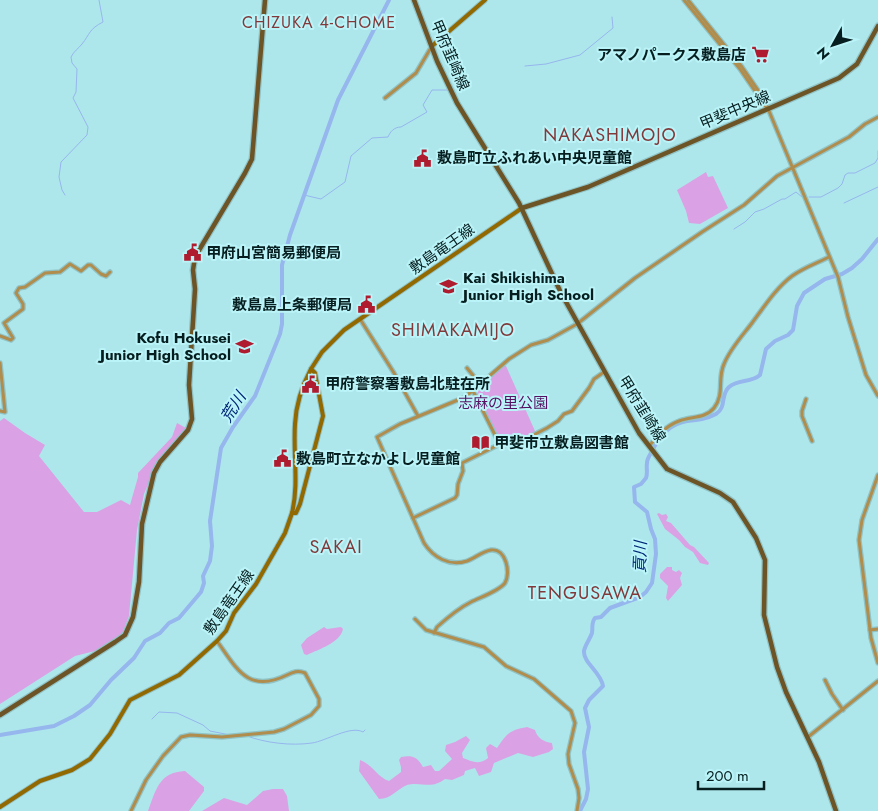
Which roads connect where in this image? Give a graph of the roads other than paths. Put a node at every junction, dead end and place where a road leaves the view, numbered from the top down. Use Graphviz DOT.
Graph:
graph roads {
  1 [pos="265,0"];
  2 [pos="414,0"];
  3 [pos="485,0"];
  4 [pos="684,0"];
  5 [pos="688,0"];
  6 [pos="878,26"];
  7 [pos="432,46"];
  8 [pos="385,98"];
  9 [pos="768,109"];
  10 [pos="878,117"];
  11 [pos="793,167"];
  12 [pos="522,208"];
  13 [pos="830,257"];
  14 [pos="110,272"];
  15 [pos="360,319"];
  16 [pos="577,324"];
  17 [pos="0,336"];
  18 [pos="0,363"];
  19 [pos="467,368"];
  20 [pos="311,369"];
  21 [pos="604,372"];
  22 [pos="480,385"];
  23 [pos="473,391"];
  24 [pos="878,396"];
  25 [pos="806,399"];
  26 [pos="0,411"];
  27 [pos="418,416"];
  28 [pos="812,441"];
  29 [pos="500,444"];
  30 [pos="650,445"];
  31 [pos="878,475"];
  32 [pos="292,513"];
  33 [pos="413,518"];
  34 [pos="415,619"];
  35 [pos="878,629"];
  36 [pos="870,630"];
  37 [pos="434,633"];
  38 [pos="217,641"];
  39 [pos="878,662"];
  40 [pos="825,680"];
  41 [pos="878,681"];
  42 [pos="843,710"];
  43 [pos="0,715"];
  44 [pos="808,737"];
  45 [pos="0,806"];
  46 [pos="131,811"];
  47 [pos="577,811"];
  48 [pos="836,811"];
  1 -- 43 [label="main road"];
  2 -- 7 [label="main road, 甲府韮崎線"];
  3 -- 7 [label="main road"];
  4 -- 9 [label="street"];
  5 -- 9 [label="street"];
  6 -- 9 [label="main road, 甲斐中央線"];
  7 -- 8 [label="street"];
  7 -- 12 [label="main road, 甲府韮崎線"];
  9 -- 11 [label="street"];
  9 -- 12 [label="main road, 甲斐中央線"];
  10 -- 11 [label="street"];
  11 -- 13 [label="street"];
  11 -- 16 [label="street"];
  12 -- 15 [label="main road, 敷島竜王線"];
  12 -- 16 [label="main road, 甲府韮崎線"];
  13 -- 24 [label="street"];
  13 -- 30 [label="street"];
  14 -- 17 [label="street"];
  15 -- 20 [label="main road, 敷島竜王線"];
  15 -- 27 [label="street"];
  16 -- 21 [label="main road, 甲府韮崎線"];
  16 -- 22 [label="street"];
  18 -- 26 [label="street"];
  19 -- 22 [label="street"];
  20 -- 32 [label="main road, 敷島竜王線"];
  20 -- 32 [label="main road, 敷島竜王線"];
  21 -- 29 [label="street"];
  21 -- 30 [label="main road, 甲府韮崎線"];
  22 -- 23 [label="street"];
  23 -- 27 [label="street"];
  23 -- 29 [label="street"];
  25 -- 28 [label="street"];
  27 -- 33 [label="street"];
  29 -- 33 [label="street"];
  30 -- 44 [label="main road, 甲府韮崎線"];
  31 -- 36 [label="street"];
  32 -- 38 [label="main road, 敷島竜王線"];
  33 -- 37 [label="street"];
  34 -- 37 [label="street"];
  35 -- 36 [label="street"];
  36 -- 39 [label="street"];
  37 -- 47 [label="street"];
  38 -- 45 [label="main road, 敷島竜王線"];
  38 -- 46 [label="street"];
  40 -- 42 [label="street"];
  41 -- 42 [label="street"];
  42 -- 44 [label="street"];
  44 -- 48 [label="main road, 甲府韮崎線"];
}
